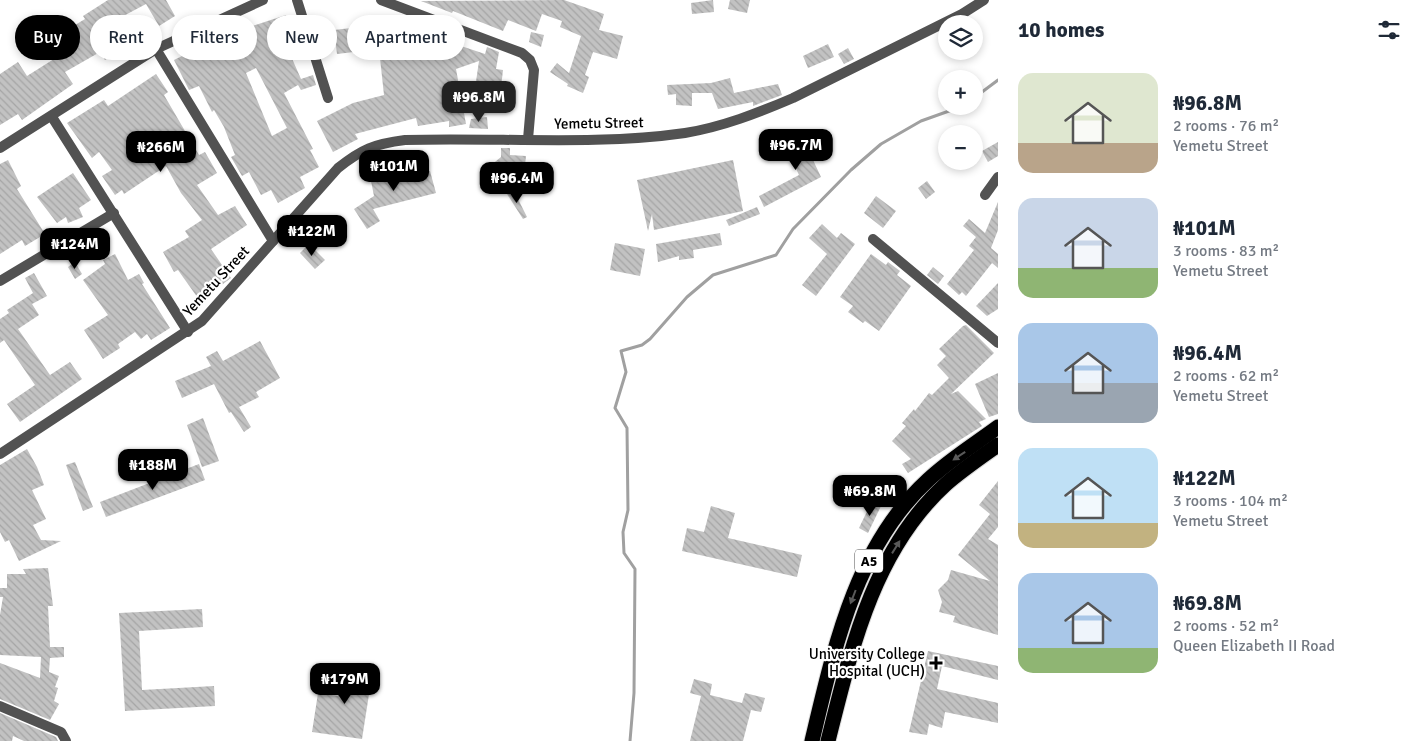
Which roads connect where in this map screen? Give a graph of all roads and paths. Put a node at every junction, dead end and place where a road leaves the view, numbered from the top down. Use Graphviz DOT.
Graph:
graph roads {
  1 [pos="263,0"];
  2 [pos="297,0"];
  3 [pos="381,0"];
  4 [pos="984,0"];
  5 [pos="162,46"];
  6 [pos="162,59"];
  7 [pos="139,60"];
  8 [pos="328,98"];
  9 [pos="52,117"];
  10 [pos="528,138"];
  11 [pos="0,148"];
  12 [pos="998,177"];
  13 [pos="985,195"];
  14 [pos="114,213"];
  15 [pos="873,239"];
  16 [pos="273,241"];
  17 [pos="0,282"];
  18 [pos="188,332"];
  19 [pos="998,344"];
  20 [pos="998,427"];
  21 [pos="998,445"];
  22 [pos="0,454"];
  23 [pos="829,672"];
  24 [pos="844,677"];
  25 [pos="0,706"];
  26 [pos="66,741"];
  27 [pos="812,741"];
  28 [pos="828,741"];
  1 -- 5 [label="street"];
  2 -- 8 [label="street"];
  3 -- 10 [label="street"];
  4 -- 10 [label="street, Yemetu Street"];
  6 -- 16 [label="street"];
  7 -- 9 [label="street"];
  9 -- 11 [label="street"];
  9 -- 14 [label="street"];
  10 -- 16 [label="street, Yemetu Street"];
  12 -- 13 [label="street"];
  14 -- 17 [label="street"];
  14 -- 18 [label="street"];
  15 -- 19 [label="street"];
  16 -- 18 [label="street, Yemetu Street"];
  18 -- 22 [label="street, Yemetu Street"];
  20 -- 23 [label="highway, A5, one-way"];
  24 -- 21 [label="highway, A5, one-way"];
  23 -- 24 [label="highway"];
  23 -- 27 [label="highway, A5"];
  24 -- 28 [label="highway, A5"];
  25 -- 26 [label="street"];
}
